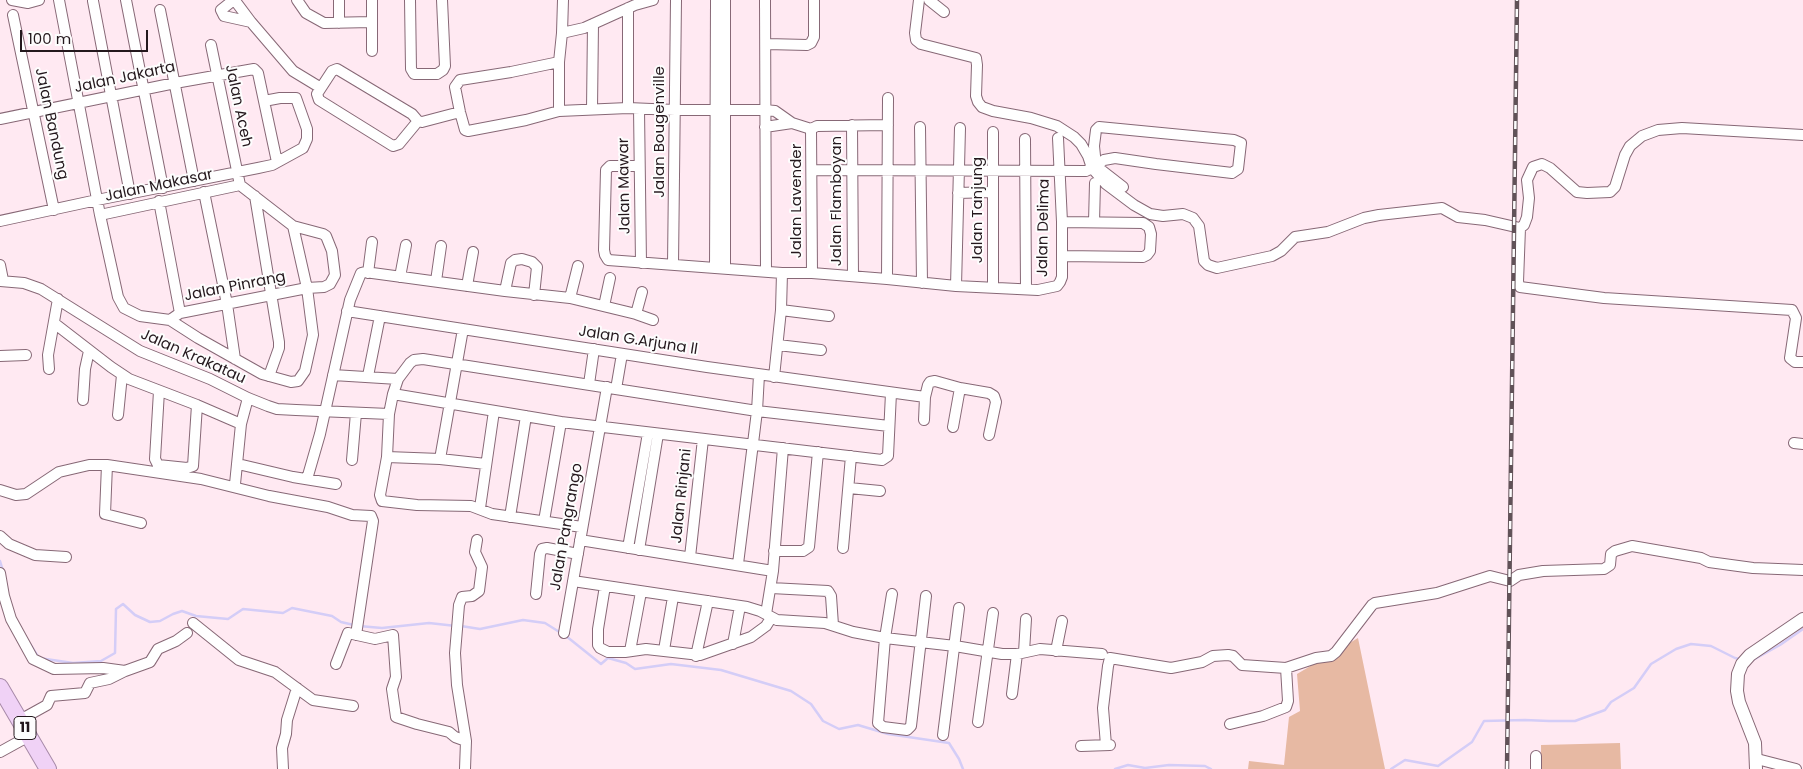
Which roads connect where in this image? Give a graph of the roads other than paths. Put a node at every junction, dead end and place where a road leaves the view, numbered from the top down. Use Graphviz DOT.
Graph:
graph roads {
  1 [pos="12,0"];
  2 [pos="39,0"];
  3 [pos="59,0"];
  4 [pos="126,0"];
  5 [pos="297,0"];
  6 [pos="306,0"];
  7 [pos="339,0"];
  8 [pos="372,0"];
  9 [pos="410,0"];
  10 [pos="442,0"];
  11 [pos="563,0"];
  12 [pos="653,0"];
  13 [pos="676,0"];
  14 [pos="716,0"];
  15 [pos="725,0"];
  16 [pos="765,0"];
  17 [pos="814,0"];
  18 [pos="919,0"];
  19 [pos="929,0"];
  20 [pos="93,1"];
  21 [pos="633,4"];
  22 [pos="160,10"];
  23 [pos="944,12"];
  24 [pos="306,13"];
  25 [pos="12,14"];
  26 [pos="250,22"];
  27 [pos="372,22"];
  28 [pos="339,23"];
  29 [pos="593,24"];
  30 [pos="720,26"];
  31 [pos="562,27"];
  32 [pos="766,44"];
  33 [pos="211,45"];
  34 [pos="372,51"];
  35 [pos="559,62"];
  36 [pos="216,75"];
  37 [pos="175,83"];
  38 [pos="320,88"];
  39 [pos="144,90"];
  40 [pos="110,96"];
  41 [pos="888,98"];
  42 [pos="264,101"];
  43 [pos="78,103"];
  44 [pos="628,108"];
  45 [pos="639,109"];
  46 [pos="592,110"];
  47 [pos="675,110"];
  48 [pos="720,110"];
  49 [pos="765,110"];
  50 [pos="34,111"];
  51 [pos="559,111"];
  52 [pos="460,112"];
  53 [pos="0,119"];
  54 [pos="418,121"];
  55 [pos="792,122"];
  56 [pos="852,125"];
  57 [pos="888,125"];
  58 [pos="766,127"];
  59 [pos="920,127"];
  60 [pos="960,128"];
  61 [pos="812,129"];
  62 [pos="992,132"];
  63 [pos="1803,135"];
  64 [pos="1058,138"];
  65 [pos="1025,140"];
  66 [pos="277,162"];
  67 [pos="639,166"];
  68 [pos="1094,167"];
  69 [pos="813,170"];
  70 [pos="854,170"];
  71 [pos="958,170"];
  72 [pos="992,170"];
  73 [pos="888,171"];
  74 [pos="921,171"];
  75 [pos="1026,171"];
  76 [pos="1060,172"];
  77 [pos="237,173"];
  78 [pos="194,181"];
  79 [pos="1095,183"];
  80 [pos="240,184"];
  81 [pos="163,188"];
  82 [pos="1123,188"];
  83 [pos="204,192"];
  84 [pos="992,192"];
  85 [pos="958,193"];
  86 [pos="130,194"];
  87 [pos="255,196"];
  88 [pos="97,200"];
  89 [pos="159,201"];
  90 [pos="54,210"];
  91 [pos="100,214"];
  92 [pos="0,221"];
  93 [pos="1062,222"];
  94 [pos="1094,222"];
  95 [pos="293,226"];
  96 [pos="1520,228"];
  97 [pos="372,242"];
  98 [pos="406,245"];
  99 [pos="441,246"];
  100 [pos="473,252"];
  101 [pos="1062,256"];
  102 [pos="641,263"];
  103 [pos="0,264"];
  104 [pos="673,265"];
  105 [pos="578,266"];
  106 [pos="720,268"];
  107 [pos="766,271"];
  108 [pos="368,273"];
  109 [pos="782,273"];
  110 [pos="812,273"];
  111 [pos="853,276"];
  112 [pos="400,277"];
  113 [pos="610,278"];
  114 [pos="887,279"];
  115 [pos="1,281"];
  116 [pos="436,281"];
  117 [pos="922,283"];
  118 [pos="467,286"];
  119 [pos="956,286"];
  120 [pos="307,288"];
  121 [pos="993,288"];
  122 [pos="1026,288"];
  123 [pos="506,292"];
  124 [pos="642,292"];
  125 [pos="534,294"];
  126 [pos="272,295"];
  127 [pos="570,298"];
  128 [pos="58,299"];
  129 [pos="227,304"];
  130 [pos="604,306"];
  131 [pos="781,310"];
  132 [pos="347,311"];
  133 [pos="180,313"];
  134 [pos="636,314"];
  135 [pos="380,316"];
  136 [pos="830,316"];
  137 [pos="170,320"];
  138 [pos="653,320"];
  139 [pos="54,323"];
  140 [pos="463,329"];
  141 [pos="778,345"];
  142 [pos="594,349"];
  143 [pos="821,350"];
  144 [pos="89,351"];
  145 [pos="26,354"];
  146 [pos="622,354"];
  147 [pos="0,356"];
  148 [pos="235,359"];
  149 [pos="1803,362"];
  150 [pos="456,363"];
  151 [pos="49,369"];
  152 [pos="122,375"];
  153 [pos="333,375"];
  154 [pos="759,375"];
  155 [pos="269,376"];
  156 [pos="368,376"];
  157 [pos="774,377"];
  158 [pos="398,379"];
  159 [pos="589,384"];
  160 [pos="611,388"];
  161 [pos="960,388"];
  162 [pos="159,391"];
  163 [pos="891,392"];
  164 [pos="393,394"];
  165 [pos="926,397"];
  166 [pos="248,398"];
  167 [pos="83,400"];
  168 [pos="450,404"];
  169 [pos="197,405"];
  170 [pos="325,411"];
  171 [pos="494,411"];
  172 [pos="757,411"];
  173 [pos="356,413"];
  174 [pos="389,414"];
  175 [pos="118,415"];
  176 [pos="526,416"];
  177 [pos="924,420"];
  178 [pos="561,422"];
  179 [pos="241,424"];
  180 [pos="600,426"];
  181 [pos="889,426"];
  182 [pos="953,427"];
  183 [pos="653,434"];
  184 [pos="989,435"];
  185 [pos="703,439"];
  186 [pos="752,445"];
  187 [pos="783,448"];
  188 [pos="818,452"];
  189 [pos="851,456"];
  190 [pos="387,458"];
  191 [pos="440,459"];
  192 [pos="352,460"];
  193 [pos="238,464"];
  194 [pos="486,464"];
  195 [pos="107,466"];
  196 [pos="307,478"];
  197 [pos="235,484"];
  198 [pos="336,484"];
  199 [pos="849,488"];
  200 [pos="0,490"];
  201 [pos="880,491"];
  202 [pos="480,508"];
  203 [pos="510,516"];
  204 [pos="544,521"];
  205 [pos="141,523"];
  206 [pos="582,527"];
  207 [pos="0,536"];
  208 [pos="477,540"];
  209 [pos="580,540"];
  210 [pos="843,548"];
  211 [pos="634,549"];
  212 [pos="774,551"];
  213 [pos="578,554"];
  214 [pos="66,557"];
  215 [pos="690,557"];
  216 [pos="738,564"];
  217 [pos="1803,570"];
  218 [pos="773,571"];
  219 [pos="0,572"];
  220 [pos="574,581"];
  221 [pos="604,586"];
  222 [pos="771,588"];
  223 [pos="641,592"];
  224 [pos="536,594"];
  225 [pos="892,594"];
  226 [pos="926,596"];
  227 [pos="673,597"];
  228 [pos="708,602"];
  229 [pos="740,606"];
  230 [pos="959,608"];
  231 [pos="993,613"];
  232 [pos="769,616"];
  233 [pos="1026,619"];
  234 [pos="1062,620"];
  235 [pos="1803,620"];
  236 [pos="193,623"];
  237 [pos="833,625"];
  238 [pos="187,632"];
  239 [pos="564,633"];
  240 [pos="356,635"];
  241 [pos="884,638"];
  242 [pos="921,642"];
  243 [pos="733,644"];
  244 [pos="954,646"];
  245 [pos="664,650"];
  246 [pos="1056,651"];
  247 [pos="630,652"];
  248 [pos="988,652"];
  249 [pos="1020,653"];
  250 [pos="696,656"];
  251 [pos="1105,657"];
  252 [pos="336,664"];
  253 [pos="1286,668"];
  254 [pos="125,671"];
  255 [pos="0,687"];
  256 [pos="296,688"];
  257 [pos="1012,694"];
  258 [pos="353,706"];
  259 [pos="20,720"];
  260 [pos="978,722"];
  261 [pos="1230,724"];
  262 [pos="943,735"];
  263 [pos="29,736"];
  264 [pos="466,741"];
  265 [pos="1081,746"];
  266 [pos="0,752"];
  267 [pos="1536,756"];
  268 [pos="1757,764"];
  269 [pos="48,769"];
  270 [pos="283,769"];
  271 [pos="465,769"];
  272 [pos="1536,769"];
  273 [pos="1796,769"];
  1 -- 2 [label="street"];
  3 -- 43 [label="street"];
  4 -- 39 [label="street"];
  5 -- 24 [label="street"];
  6 -- 24 [label="street"];
  7 -- 28 [label="street"];
  8 -- 27 [label="street"];
  9 -- 10 [label="street"];
  11 -- 31 [label="street"];
  12 -- 21 [label="street"];
  13 -- 47 [label="street, Jalan Bougenville"];
  14 -- 30 [label="street"];
  15 -- 30 [label="street"];
  16 -- 32 [label="street"];
  17 -- 32 [label="street"];
  18 -- 68 [label="street"];
  19 -- 23 [label="street"];
  20 -- 40 [label="street"];
  21 -- 29 [label="street"];
  21 -- 44 [label="street"];
  22 -- 37 [label="street"];
  24 -- 28 [label="street"];
  25 -- 50 [label="street, Jalan Bandung"];
  26 -- 38 [label="street"];
  27 -- 28 [label="street"];
  27 -- 34 [label="street"];
  29 -- 31 [label="street"];
  29 -- 46 [label="street"];
  30 -- 48 [label="street"];
  31 -- 35 [label="street"];
  32 -- 49 [label="street"];
  33 -- 36 [label="street, Jalan Aceh"];
  35 -- 51 [label="street"];
  35 -- 52 [label="street"];
  36 -- 37 [label="street, Jalan Jakarta"];
  36 -- 42 [label="street, Jalan Jakarta"];
  36 -- 77 [label="street, Jalan Aceh"];
  37 -- 39 [label="street, Jalan Jakarta"];
  37 -- 78 [label="street"];
  38 -- 54 [label="street"];
  38 -- 54 [label="street"];
  39 -- 40 [label="street, Jalan Jakarta"];
  39 -- 81 [label="street"];
  40 -- 43 [label="street, Jalan Jakarta"];
  40 -- 86 [label="street"];
  41 -- 57 [label="street"];
  42 -- 66 [label="street"];
  42 -- 66 [label="street, Jalan Makasar"];
  43 -- 50 [label="street, Jalan Jakarta"];
  43 -- 88 [label="street"];
  44 -- 45 [label="street"];
  44 -- 46 [label="street"];
  45 -- 47 [label="street"];
  45 -- 67 [label="street, Jalan Mawar"];
  46 -- 51 [label="street"];
  47 -- 48 [label="street"];
  47 -- 104 [label="street, Jalan Bougenville"];
  48 -- 49 [label="street"];
  48 -- 106 [label="street"];
  49 -- 55 [label="street"];
  49 -- 58 [label="street"];
  50 -- 53 [label="street, Jalan Jakarta"];
  50 -- 90 [label="street, Jalan Bandung"];
  51 -- 52 [label="street"];
  52 -- 54 [label="street"];
  55 -- 58 [label="street"];
  55 -- 61 [label="street"];
  56 -- 57 [label="street"];
  56 -- 61 [label="street"];
  56 -- 70 [label="street, Jalan Flamboyan"];
  57 -- 73 [label="street"];
  58 -- 107 [label="street"];
  59 -- 74 [label="street"];
  60 -- 71 [label="street"];
  61 -- 69 [label="street, Jalan Lavender"];
  62 -- 72 [label="street, Jalan Tanjung"];
  63 -- 96 [label="street"];
  64 -- 76 [label="street, Jalan Delima"];
  65 -- 75 [label="street"];
  66 -- 77 [label="street, Jalan Makasar"];
  67 -- 102 [label="street, Jalan Mawar"];
  67 -- 102 [label="street"];
  68 -- 68 [label="street"];
  68 -- 76 [label="street"];
  68 -- 82 [label="street"];
  68 -- 96 [label="street"];
  69 -- 70 [label="street"];
  69 -- 110 [label="street, Jalan Lavender"];
  70 -- 73 [label="street"];
  70 -- 111 [label="street, Jalan Flamboyan"];
  71 -- 72 [label="street"];
  71 -- 74 [label="street"];
  71 -- 85 [label="street"];
  72 -- 75 [label="street"];
  72 -- 84 [label="street, Jalan Tanjung"];
  73 -- 74 [label="street"];
  73 -- 114 [label="street"];
  74 -- 117 [label="street"];
  75 -- 76 [label="street"];
  75 -- 122 [label="street"];
  76 -- 93 [label="street, Jalan Delima"];
  77 -- 78 [label="street, Jalan Makasar"];
  77 -- 80 [label="street"];
  78 -- 81 [label="street, Jalan Makasar"];
  79 -- 94 [label="street"];
  80 -- 83 [label="street, Jalan Makasar"];
  80 -- 87 [label="street"];
  81 -- 86 [label="street, Jalan Makasar"];
  83 -- 89 [label="street, Jalan Makasar"];
  83 -- 129 [label="street"];
  84 -- 85 [label="street"];
  84 -- 121 [label="street, Jalan Tanjung"];
  85 -- 119 [label="street"];
  86 -- 88 [label="street, Jalan Makasar"];
  87 -- 95 [label="street"];
  87 -- 126 [label="street"];
  88 -- 90 [label="street, Jalan Makasar"];
  88 -- 91 [label="street, Jalan Makasar"];
  89 -- 91 [label="street, Jalan Makasar"];
  89 -- 133 [label="street"];
  90 -- 92 [label="street, Jalan Makasar"];
  91 -- 137 [label="street"];
  93 -- 94 [label="street"];
  93 -- 101 [label="street, Jalan Delima"];
  94 -- 101 [label="street"];
  95 -- 120 [label="street"];
  95 -- 120 [label="street, Jalan Pinrang"];
  96 -- 149 [label="street"];
  97 -- 108 [label="street"];
  98 -- 112 [label="street"];
  99 -- 116 [label="street"];
  100 -- 118 [label="street"];
  101 -- 122 [label="street, Jalan Delima"];
  102 -- 104 [label="street"];
  103 -- 115 [label="street"];
  104 -- 106 [label="street"];
  105 -- 127 [label="street"];
  106 -- 107 [label="street"];
  107 -- 109 [label="street"];
  108 -- 112 [label="street"];
  108 -- 132 [label="street"];
  109 -- 110 [label="street"];
  109 -- 131 [label="street"];
  110 -- 111 [label="street"];
  111 -- 114 [label="street"];
  112 -- 116 [label="street"];
  113 -- 130 [label="street"];
  114 -- 117 [label="street"];
  115 -- 128 [label="street, Jalan Krakatau"];
  116 -- 118 [label="street"];
  117 -- 119 [label="street"];
  118 -- 123 [label="street"];
  119 -- 121 [label="street"];
  120 -- 126 [label="street, Jalan Pinrang"];
  120 -- 155 [label="street"];
  121 -- 122 [label="street"];
  123 -- 125 [label="street"];
  123 -- 125 [label="street"];
  124 -- 134 [label="street"];
  125 -- 127 [label="street"];
  126 -- 129 [label="street, Jalan Pinrang"];
  126 -- 155 [label="street"];
  127 -- 130 [label="street"];
  128 -- 139 [label="street"];
  128 -- 166 [label="street, Jalan Krakatau"];
  129 -- 133 [label="street, Jalan Pinrang"];
  129 -- 148 [label="street"];
  130 -- 134 [label="street"];
  131 -- 136 [label="street"];
  131 -- 141 [label="street"];
  132 -- 135 [label="street, Jalan G.Arjuna ll"];
  132 -- 153 [label="street"];
  133 -- 137 [label="street, Jalan Pinrang"];
  134 -- 138 [label="street"];
  135 -- 140 [label="street, Jalan G.Arjuna ll"];
  135 -- 156 [label="street"];
  137 -- 148 [label="street"];
  139 -- 144 [label="street"];
  139 -- 151 [label="street"];
  140 -- 142 [label="street, Jalan G.Arjuna ll"];
  140 -- 150 [label="street"];
  141 -- 143 [label="street"];
  141 -- 157 [label="street"];
  142 -- 146 [label="street, Jalan G.Arjuna ll"];
  142 -- 159 [label="street"];
  144 -- 152 [label="street"];
  144 -- 167 [label="street"];
  145 -- 147 [label="street"];
  146 -- 154 [label="street, Jalan G.Arjuna ll"];
  146 -- 160 [label="street, Jalan Pangrango"];
  148 -- 155 [label="street"];
  150 -- 158 [label="street"];
  150 -- 159 [label="street"];
  150 -- 168 [label="street"];
  152 -- 162 [label="street"];
  152 -- 175 [label="street"];
  153 -- 156 [label="street"];
  153 -- 170 [label="street"];
  154 -- 157 [label="street, Jalan G.Arjuna ll"];
  154 -- 172 [label="street"];
  156 -- 158 [label="street"];
  157 -- 163 [label="street, Jalan G.Arjuna ll"];
  158 -- 164 [label="street"];
  159 -- 160 [label="street"];
  160 -- 172 [label="street"];
  160 -- 180 [label="street, Jalan Pangrango"];
  161 -- 165 [label="street"];
  161 -- 182 [label="street"];
  161 -- 184 [label="street"];
  162 -- 169 [label="street"];
  162 -- 169 [label="street"];
  163 -- 165 [label="street, Jalan G.Arjuna ll"];
  163 -- 181 [label="street"];
  164 -- 168 [label="street"];
  164 -- 174 [label="street"];
  165 -- 177 [label="street"];
  166 -- 170 [label="street, Jalan Krakatau"];
  166 -- 179 [label="street"];
  168 -- 171 [label="street"];
  168 -- 191 [label="street"];
  169 -- 179 [label="street"];
  170 -- 173 [label="street, Jalan Krakatau"];
  170 -- 196 [label="street"];
  171 -- 176 [label="street"];
  171 -- 194 [label="street"];
  172 -- 181 [label="street"];
  172 -- 186 [label="street"];
  173 -- 174 [label="street, Jalan Krakatau"];
  173 -- 192 [label="street"];
  174 -- 190 [label="street"];
  176 -- 178 [label="street"];
  176 -- 203 [label="street"];
  178 -- 180 [label="street"];
  178 -- 204 [label="street"];
  179 -- 193 [label="street"];
  180 -- 183 [label="street"];
  180 -- 206 [label="street, Jalan Pangrango"];
  181 -- 189 [label="street"];
  183 -- 185 [label="street"];
  183 -- 211 [label="street"];
  185 -- 186 [label="street"];
  185 -- 215 [label="street, Jalan Rinjani"];
  186 -- 187 [label="street"];
  186 -- 216 [label="street"];
  187 -- 188 [label="street"];
  187 -- 212 [label="street"];
  188 -- 189 [label="street"];
  188 -- 212 [label="street"];
  189 -- 199 [label="street"];
  190 -- 191 [label="street"];
  190 -- 202 [label="street"];
  191 -- 194 [label="street"];
  193 -- 196 [label="street"];
  193 -- 197 [label="street"];
  194 -- 202 [label="street"];
  195 -- 200 [label="street"];
  195 -- 205 [label="street"];
  195 -- 240 [label="street"];
  196 -- 198 [label="street"];
  199 -- 201 [label="street"];
  199 -- 210 [label="street"];
  202 -- 203 [label="street"];
  203 -- 204 [label="street"];
  204 -- 206 [label="street"];
  206 -- 209 [label="street, Jalan Pangrango"];
  207 -- 214 [label="street"];
  208 -- 264 [label="street"];
  209 -- 211 [label="street"];
  209 -- 213 [label="street, Jalan Pangrango"];
  211 -- 215 [label="street"];
  212 -- 218 [label="street"];
  213 -- 220 [label="street, Jalan Pangrango"];
  213 -- 224 [label="street"];
  215 -- 216 [label="street"];
  216 -- 218 [label="street"];
  217 -- 253 [label="street"];
  218 -- 222 [label="street"];
  219 -- 254 [label="street"];
  220 -- 221 [label="street"];
  220 -- 239 [label="street, Jalan Pangrango"];
  221 -- 223 [label="street"];
  221 -- 247 [label="street"];
  222 -- 232 [label="street"];
  222 -- 237 [label="street"];
  223 -- 227 [label="street"];
  223 -- 247 [label="street"];
  225 -- 241 [label="street"];
  226 -- 242 [label="street"];
  227 -- 228 [label="street"];
  227 -- 245 [label="street"];
  228 -- 229 [label="street"];
  228 -- 250 [label="street"];
  229 -- 232 [label="street"];
  229 -- 243 [label="street"];
  230 -- 244 [label="street"];
  231 -- 248 [label="street"];
  232 -- 237 [label="street"];
  232 -- 243 [label="street"];
  233 -- 249 [label="street"];
  234 -- 246 [label="street"];
  235 -- 268 [label="street"];
  236 -- 256 [label="street"];
  237 -- 241 [label="street"];
  238 -- 254 [label="street"];
  240 -- 252 [label="street"];
  240 -- 264 [label="street"];
  241 -- 242 [label="street"];
  241 -- 242 [label="street"];
  242 -- 244 [label="street"];
  243 -- 250 [label="street"];
  244 -- 248 [label="street"];
  244 -- 262 [label="street"];
  245 -- 247 [label="street"];
  245 -- 250 [label="street"];
  246 -- 249 [label="street"];
  246 -- 251 [label="street"];
  248 -- 249 [label="street"];
  248 -- 260 [label="street"];
  249 -- 257 [label="street"];
  251 -- 253 [label="street"];
  251 -- 265 [label="street"];
  253 -- 261 [label="street"];
  254 -- 259 [label="street"];
  255 -- 259 [label="highway, 11"];
  256 -- 258 [label="street"];
  256 -- 270 [label="street"];
  259 -- 263 [label="highway, 11"];
  263 -- 266 [label="street"];
  263 -- 269 [label="highway, 11"];
  264 -- 271 [label="street"];
  267 -- 272 [label="street"];
  268 -- 273 [label="street"];
}
